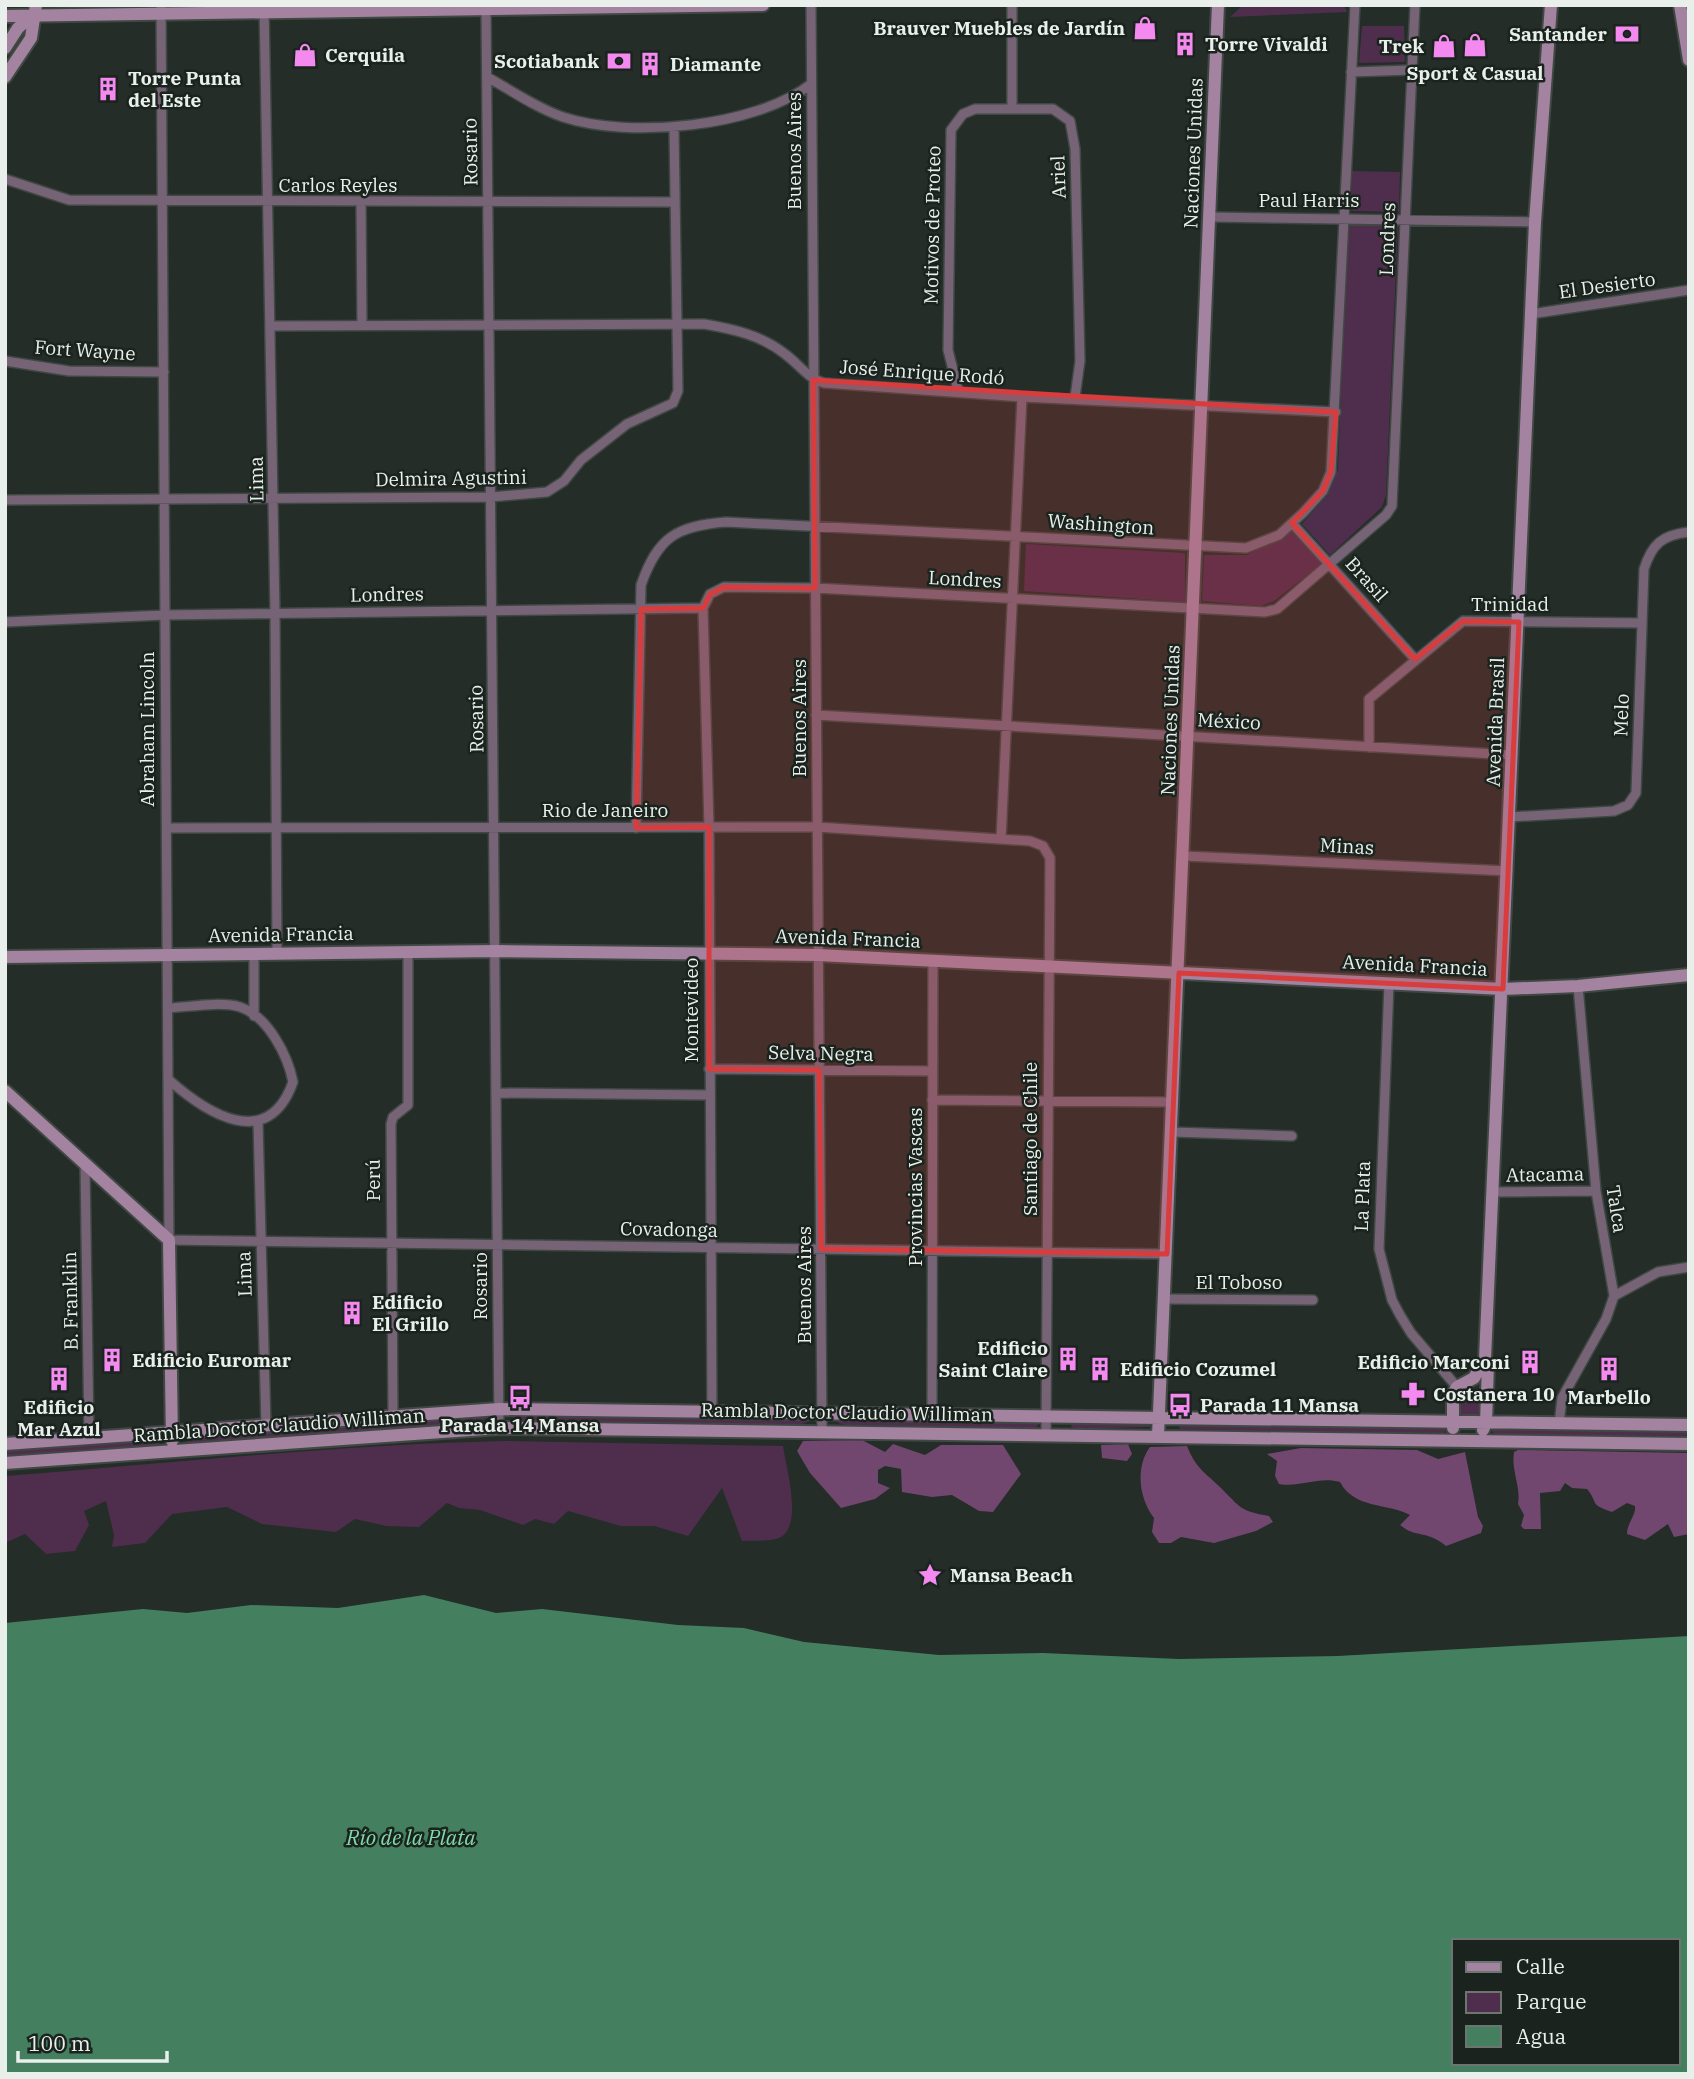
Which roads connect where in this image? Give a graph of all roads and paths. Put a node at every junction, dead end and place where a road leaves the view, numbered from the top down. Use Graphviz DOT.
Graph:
graph roads {
  1 [pos="762,5"];
  2 [pos="811,5"];
  3 [pos="1012,5"];
  4 [pos="1218,5"];
  5 [pos="1355,5"];
  6 [pos="1415,5"];
  7 [pos="1551,5"];
  8 [pos="1680,5"];
  9 [pos="528,7"];
  10 [pos="265,8"];
  11 [pos="460,8"];
  12 [pos="161,9"];
  13 [pos="34,10"];
  14 [pos="486,10"];
  15 [pos="5,16"];
  16 [pos="1687,43"];
  17 [pos="5,48"];
  18 [pos="1689,60"];
  19 [pos="1411,70"];
  20 [pos="1351,72"];
  21 [pos="5,77"];
  22 [pos="487,77"];
  23 [pos="811,84"];
  24 [pos="1012,108"];
  25 [pos="674,127"];
  26 [pos="5,179"];
  27 [pos="162,202"];
  28 [pos="361,202"];
  29 [pos="488,202"];
  30 [pos="675,202"];
  31 [pos="269,203"];
  32 [pos="1210,217"];
  33 [pos="1343,218"];
  34 [pos="1405,218"];
  35 [pos="1535,222"];
  36 [pos="1689,290"];
  37 [pos="1531,314"];
  38 [pos="677,323"];
  39 [pos="490,324"];
  40 [pos="362,325"];
  41 [pos="271,326"];
  42 [pos="5,361"];
  43 [pos="164,372"];
  44 [pos="814,380"];
  45 [pos="958,390"];
  46 [pos="1022,397"];
  47 [pos="1075,397"];
  48 [pos="1202,404"];
  49 [pos="1336,412"];
  50 [pos="491,497"];
  51 [pos="164,499"];
  52 [pos="273,499"];
  53 [pos="5,500"];
  54 [pos="1292,523"];
  55 [pos="815,527"];
  56 [pos="1689,532"];
  57 [pos="1016,536"];
  58 [pos="1196,548"];
  59 [pos="1330,565"];
  60 [pos="815,588"];
  61 [pos="1013,599"];
  62 [pos="703,608"];
  63 [pos="642,609"];
  64 [pos="1194,609"];
  65 [pos="493,611"];
  66 [pos="275,613"];
  67 [pos="165,615"];
  68 [pos="5,622"];
  69 [pos="1518,622"];
  70 [pos="1642,623"];
  71 [pos="1415,659"];
  72 [pos="816,715"];
  73 [pos="1006,726"];
  74 [pos="1188,737"];
  75 [pos="1369,747"];
  76 [pos="1513,755"];
  77 [pos="1510,817"];
  78 [pos="709,827"];
  79 [pos="817,827"];
  80 [pos="167,828"];
  81 [pos="278,828"];
  82 [pos="495,828"];
  83 [pos="636,828"];
  84 [pos="1001,839"];
  85 [pos="1043,846"];
  86 [pos="1184,856"];
  87 [pos="1508,871"];
  88 [pos="496,951"];
  89 [pos="408,952"];
  90 [pos="254,953"];
  91 [pos="277,953"];
  92 [pos="168,954"];
  93 [pos="708,954"];
  94 [pos="5,955"];
  95 [pos="818,955"];
  96 [pos="933,961"];
  97 [pos="1049,966"];
  98 [pos="1179,973"];
  99 [pos="1689,975"];
  100 [pos="1389,983"];
  101 [pos="1578,986"];
  102 [pos="1503,989"];
  103 [pos="168,1009"];
  104 [pos="254,1016"];
  105 [pos="709,1069"];
  106 [pos="819,1070"];
  107 [pos="932,1071"];
  108 [pos="168,1079"];
  109 [pos="5,1091"];
  110 [pos="496,1093"];
  111 [pos="709,1095"];
  112 [pos="932,1100"];
  113 [pos="1048,1101"];
  114 [pos="1173,1102"];
  115 [pos="258,1122"];
  116 [pos="1172,1132"];
  117 [pos="1292,1136"];
  118 [pos="85,1164"];
  119 [pos="1596,1191"];
  120 [pos="1494,1192"];
  121 [pos="170,1240"];
  122 [pos="261,1241"];
  123 [pos="391,1243"];
  124 [pos="497,1244"];
  125 [pos="710,1248"];
  126 [pos="821,1249"];
  127 [pos="932,1251"];
  128 [pos="1047,1252"];
  129 [pos="1167,1254"];
  130 [pos="1689,1267"];
  131 [pos="1614,1296"];
  132 [pos="1166,1299"];
  133 [pos="1313,1300"];
  134 [pos="1485,1359"];
  135 [pos="1463,1385"];
  136 [pos="1486,1392"];
  137 [pos="499,1409"];
  138 [pos="712,1412"];
  139 [pos="822,1413"];
  140 [pos="932,1414"];
  141 [pos="393,1416"];
  142 [pos="1046,1416"];
  143 [pos="1159,1416"];
  144 [pos="1451,1420"];
  145 [pos="1486,1423"];
  146 [pos="1559,1424"];
  147 [pos="1689,1425"];
  148 [pos="266,1426"];
  149 [pos="499,1428"];
  150 [pos="822,1431"];
  151 [pos="172,1434"];
  152 [pos="1046,1434"];
  153 [pos="1158,1436"];
  154 [pos="89,1437"];
  155 [pos="1457,1438"];
  156 [pos="1479,1439"];
  157 [pos="5,1444"];
  158 [pos="1689,1444"];
  159 [pos="173,1452"];
  160 [pos="5,1463"];
  1 -- 9 [label="street"];
  2 -- 23 [label="street, Buenos Aires"];
  3 -- 24 [label="street"];
  4 -- 32 [label="street, Naciones Unidas"];
  5 -- 20 [label="street, Washington"];
  6 -- 19 [label="street, Londres"];
  7 -- 35 [label="street, Avenida Brasil"];
  8 -- 16 [label="street"];
  9 -- 14 [label="street"];
  10 -- 11 [label="street"];
  10 -- 12 [label="street"];
  10 -- 31 [label="street, Lima"];
  11 -- 14 [label="street"];
  12 -- 13 [label="street"];
  12 -- 27 [label="street, Abraham Lincoln"];
  13 -- 15 [label="street"];
  13 -- 17 [label="street"];
  13 -- 21 [label="street"];
  14 -- 22 [label="street, Rosario"];
  16 -- 18 [label="street"];
  19 -- 20 [label="street"];
  19 -- 34 [label="street, Londres"];
  20 -- 33 [label="street, Washington"];
  22 -- 25 [label="street"];
  22 -- 29 [label="street, Rosario"];
  23 -- 25 [label="street"];
  23 -- 44 [label="street, Buenos Aires"];
  24 -- 45 [label="street, Motivos de Proteo"];
  24 -- 47 [label="street, Ariel"];
  25 -- 30 [label="street, Delmira Agustini"];
  26 -- 27 [label="street, Carlos Reyles"];
  27 -- 31 [label="street, Carlos Reyles"];
  27 -- 43 [label="street, Abraham Lincoln"];
  28 -- 29 [label="street, Carlos Reyles"];
  28 -- 31 [label="street, Carlos Reyles"];
  28 -- 40 [label="street"];
  29 -- 30 [label="street, Carlos Reyles"];
  29 -- 39 [label="street, Rosario"];
  30 -- 38 [label="street, Delmira Agustini"];
  31 -- 41 [label="street, Lima"];
  32 -- 33 [label="street, Paul Harris"];
  32 -- 48 [label="street, Naciones Unidas"];
  33 -- 34 [label="street, Paul Harris"];
  33 -- 49 [label="street, Washington"];
  34 -- 35 [label="street, Paul Harris"];
  34 -- 59 [label="street, Londres"];
  35 -- 37 [label="street, Avenida Brasil"];
  36 -- 37 [label="street, El Desierto"];
  37 -- 69 [label="street, Avenida Brasil"];
  38 -- 39 [label="street, José Enrique Rodó"];
  38 -- 44 [label="street, José Enrique Rodó"];
  38 -- 50 [label="street, Delmira Agustini"];
  39 -- 40 [label="street, José Enrique Rodó"];
  39 -- 50 [label="street, Rosario"];
  40 -- 41 [label="street, José Enrique Rodó"];
  41 -- 52 [label="street, Lima"];
  42 -- 43 [label="street, Fort Wayne"];
  43 -- 51 [label="street, Abraham Lincoln"];
  44 -- 45 [label="street, José Enrique Rodó"];
  44 -- 55 [label="street, Buenos Aires"];
  45 -- 46 [label="street, José Enrique Rodó"];
  46 -- 47 [label="street, José Enrique Rodó"];
  46 -- 57 [label="street"];
  47 -- 48 [label="street, José Enrique Rodó"];
  48 -- 49 [label="street, José Enrique Rodó"];
  48 -- 58 [label="street, Naciones Unidas"];
  49 -- 54 [label="street, Washington"];
  50 -- 52 [label="street, Delmira Agustini"];
  50 -- 65 [label="street, Rosario"];
  51 -- 52 [label="street, Delmira Agustini"];
  51 -- 53 [label="street, Delmira Agustini"];
  51 -- 67 [label="street, Abraham Lincoln"];
  52 -- 66 [label="street, Lima"];
  54 -- 58 [label="street, Washington"];
  54 -- 59 [label="street, Brasil"];
  55 -- 57 [label="street, Washington"];
  55 -- 60 [label="street, Buenos Aires"];
  55 -- 63 [label="street, Washington"];
  56 -- 70 [label="street, Melo"];
  57 -- 58 [label="street, Washington"];
  57 -- 61 [label="street"];
  58 -- 64 [label="street, Naciones Unidas"];
  59 -- 64 [label="street, Londres"];
  59 -- 71 [label="street, Brasil"];
  60 -- 61 [label="street, Londres"];
  60 -- 62 [label="street, Londres"];
  60 -- 72 [label="street, Buenos Aires"];
  61 -- 64 [label="street, Londres"];
  61 -- 73 [label="street"];
  62 -- 63 [label="street, Londres"];
  62 -- 78 [label="street, Montevideo"];
  63 -- 65 [label="street, Londres"];
  63 -- 83 [label="street, Washington"];
  64 -- 74 [label="street, Naciones Unidas"];
  65 -- 66 [label="street, Londres"];
  65 -- 82 [label="street, Rosario"];
  66 -- 67 [label="street, Londres"];
  66 -- 81 [label="street, Lima"];
  67 -- 68 [label="street, Londres"];
  67 -- 80 [label="street, Abraham Lincoln"];
  69 -- 70 [label="street, Trinidad"];
  69 -- 71 [label="street, Trinidad"];
  69 -- 76 [label="street, Avenida Brasil"];
  70 -- 77 [label="street, Melo"];
  71 -- 75 [label="street, Trinidad"];
  72 -- 73 [label="street, México"];
  72 -- 79 [label="street, Buenos Aires"];
  73 -- 74 [label="street, México"];
  73 -- 84 [label="street"];
  74 -- 75 [label="street, México"];
  74 -- 86 [label="street, Naciones Unidas"];
  75 -- 76 [label="street, México"];
  76 -- 77 [label="street, Avenida Brasil"];
  77 -- 87 [label="street, Avenida Brasil"];
  78 -- 79 [label="street, Rio de Janeiro"];
  78 -- 83 [label="street, Rio de Janeiro"];
  78 -- 93 [label="street, Montevideo"];
  79 -- 84 [label="street, Rio de Janeiro"];
  79 -- 95 [label="street, Buenos Aires"];
  80 -- 81 [label="street, Rio de Janeiro"];
  80 -- 92 [label="street, Abraham Lincoln"];
  81 -- 82 [label="street, Rio de Janeiro"];
  81 -- 91 [label="street, Lima"];
  82 -- 83 [label="street, Rio de Janeiro"];
  82 -- 88 [label="street, Rosario"];
  84 -- 85 [label="street, Rio de Janeiro"];
  85 -- 97 [label="street, Santiago de Chile"];
  86 -- 87 [label="street, Minas"];
  86 -- 98 [label="street, Naciones Unidas"];
  87 -- 102 [label="street, Avenida Brasil"];
  88 -- 89 [label="street, Avenida Francia"];
  88 -- 93 [label="street, Avenida Francia"];
  88 -- 110 [label="street, Rosario"];
  89 -- 91 [label="street, Avenida Francia"];
  89 -- 123 [label="street, Perú"];
  90 -- 91 [label="street, Avenida Francia"];
  90 -- 92 [label="street, Avenida Francia"];
  90 -- 104 [label="street"];
  92 -- 94 [label="street, Avenida Francia"];
  92 -- 103 [label="street, Abraham Lincoln"];
  93 -- 95 [label="street, Avenida Francia"];
  93 -- 105 [label="street, Montevideo"];
  95 -- 96 [label="street, Avenida Francia"];
  95 -- 106 [label="street, Buenos Aires"];
  96 -- 97 [label="street, Avenida Francia"];
  96 -- 107 [label="street, Provincias Vascas"];
  97 -- 98 [label="street, Avenida Francia"];
  97 -- 113 [label="street, Santiago de Chile"];
  98 -- 100 [label="street, Avenida Francia"];
  98 -- 114 [label="street, Naciones Unidas"];
  99 -- 101 [label="street, Avenida Francia"];
  100 -- 102 [label="street, Avenida Francia"];
  100 -- 135 [label="street, La Plata"];
  101 -- 102 [label="street, Avenida Francia"];
  101 -- 119 [label="street, Talca"];
  102 -- 120 [label="street, Avenida Brasil"];
  103 -- 104 [label="street"];
  103 -- 108 [label="street, Abraham Lincoln"];
  104 -- 115 [label="street"];
  105 -- 106 [label="street, Selva Negra"];
  105 -- 111 [label="street, Montevideo"];
  106 -- 107 [label="street, Selva Negra"];
  106 -- 126 [label="street, Buenos Aires"];
  107 -- 112 [label="street, Provincias Vascas"];
  108 -- 115 [label="street"];
  108 -- 121 [label="street, Abraham Lincoln"];
  109 -- 118 [label="street"];
  110 -- 111 [label="street"];
  110 -- 124 [label="street, Rosario"];
  111 -- 125 [label="street, Montevideo"];
  112 -- 113 [label="street"];
  112 -- 127 [label="street, Provincias Vascas"];
  113 -- 114 [label="street"];
  113 -- 128 [label="street, Santiago de Chile"];
  114 -- 116 [label="street, Naciones Unidas"];
  115 -- 122 [label="street, Lima"];
  116 -- 117 [label="street"];
  116 -- 129 [label="street, Naciones Unidas"];
  118 -- 121 [label="street"];
  118 -- 154 [label="street, B. Franklin"];
  119 -- 120 [label="street, Atacama"];
  119 -- 131 [label="street, Talca"];
  120 -- 134 [label="street, Avenida Brasil"];
  121 -- 122 [label="street, Covadonga"];
  121 -- 151 [label="street, Abraham Lincoln"];
  122 -- 123 [label="street, Covadonga"];
  122 -- 148 [label="street, Lima"];
  123 -- 124 [label="street, Covadonga"];
  123 -- 141 [label="street, Perú"];
  124 -- 125 [label="street, Covadonga"];
  124 -- 137 [label="street, Rosario"];
  125 -- 126 [label="street, Covadonga"];
  125 -- 138 [label="street, Montevideo"];
  126 -- 127 [label="street, Covadonga"];
  126 -- 139 [label="street, Buenos Aires"];
  127 -- 128 [label="street, Covadonga"];
  127 -- 140 [label="street, Provincias Vascas"];
  128 -- 129 [label="street, Covadonga"];
  128 -- 142 [label="street, Santiago de Chile"];
  129 -- 132 [label="street, Naciones Unidas"];
  130 -- 131 [label="street"];
  131 -- 146 [label="street"];
  132 -- 133 [label="street, El Toboso"];
  132 -- 143 [label="street, Naciones Unidas"];
  134 -- 135 [label="street"];
  134 -- 136 [label="street, Avenida Brasil"];
  135 -- 136 [label="street"];
  135 -- 144 [label="street"];
  136 -- 145 [label="street, Avenida Brasil"];
  137 -- 138 [label="street, Rambla Doctor Claudio Williman"];
  137 -- 141 [label="street, Rambla Doctor Claudio Williman"];
  137 -- 149 [label="street, Rosario"];
  138 -- 139 [label="street, Rambla Doctor Claudio Williman"];
  139 -- 140 [label="street, Rambla Doctor Claudio Williman"];
  139 -- 150 [label="street, Buenos Aires"];
  140 -- 142 [label="street, Rambla Doctor Claudio Williman"];
  141 -- 148 [label="street, Rambla Doctor Claudio Williman"];
  142 -- 143 [label="street, Rambla Doctor Claudio Williman"];
  142 -- 152 [label="street, Santiago de Chile"];
  143 -- 144 [label="street, Rambla Doctor Claudio Williman"];
  143 -- 153 [label="street, Naciones Unidas"];
  144 -- 145 [label="street, Rambla Doctor Claudio Williman"];
  144 -- 155 [label="street"];
  145 -- 146 [label="street, Rambla Doctor Claudio Williman"];
  145 -- 156 [label="street, Avenida Brasil"];
  146 -- 147 [label="street, Rambla Doctor Claudio Williman"];
  148 -- 151 [label="street, Rambla Doctor Claudio Williman"];
  149 -- 150 [label="street, Rambla Doctor Claudio Williman"];
  149 -- 159 [label="street, Rambla Doctor Claudio Williman"];
  150 -- 152 [label="street, Rambla Doctor Claudio Williman"];
  151 -- 154 [label="street, Rambla Doctor Claudio Williman"];
  151 -- 159 [label="street, Abraham Lincoln"];
  152 -- 153 [label="street, Rambla Doctor Claudio Williman"];
  153 -- 155 [label="street, Rambla Doctor Claudio Williman"];
  154 -- 157 [label="street, Rambla Doctor Claudio Williman"];
  155 -- 156 [label="street, Rambla Doctor Claudio Williman"];
  156 -- 158 [label="street, Rambla Doctor Claudio Williman"];
  159 -- 160 [label="street, Rambla Doctor Claudio Williman"];
}
